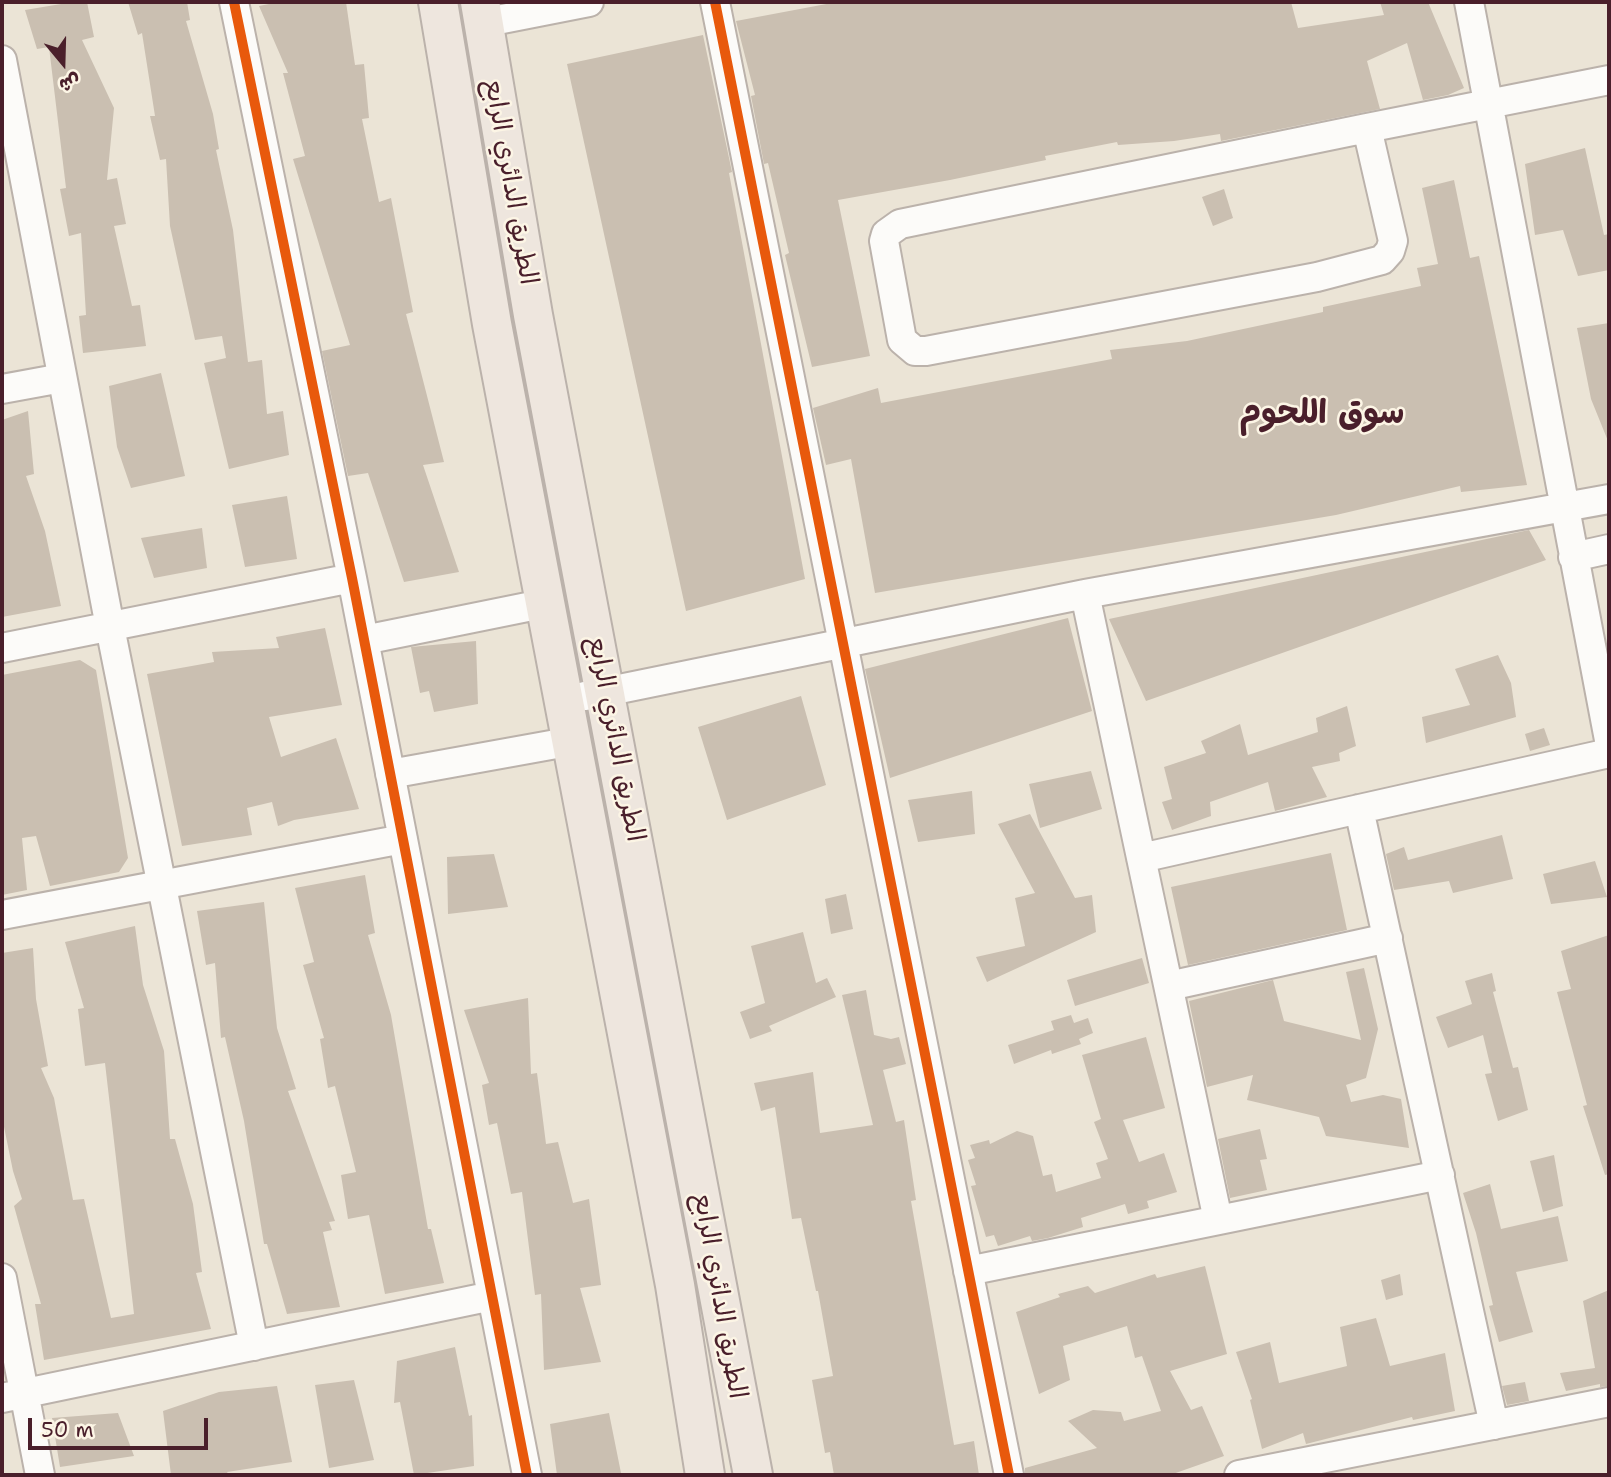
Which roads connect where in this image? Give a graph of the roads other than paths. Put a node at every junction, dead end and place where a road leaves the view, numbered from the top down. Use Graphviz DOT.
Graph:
graph roads {
  1 [pos="234,2"];
  2 [pos="438,2"];
  3 [pos="589,2"];
  4 [pos="715,2"];
  5 [pos="1469,2"];
  6 [pos="481,12"];
  7 [pos="2,60"];
  8 [pos="1609,80"];
  9 [pos="1488,104"];
  10 [pos="1367,128"];
  11 [pos="62,378"];
  12 [pos="2,389"];
  13 [pos="1609,499"];
  14 [pos="1564,508"];
  15 [pos="1609,549"];
  16 [pos="1573,556"];
  17 [pos="352,578"];
  18 [pos="1085,594"];
  19 [pos="547,603"];
  20 [pos="110,627"];
  21 [pos="364,640"];
  22 [pos="844,643"];
  23 [pos="2,648"];
  24 [pos="607,692"];
  25 [pos="565,700"];
  26 [pos="1609,740"];
  27 [pos="573,741"];
  28 [pos="1609,753"];
  29 [pos="390,774"];
  30 [pos="1359,809"];
  31 [pos="403,839"];
  32 [pos="1142,858"];
  33 [pos="161,884"];
  34 [pos="2,915"];
  35 [pos="1388,938"];
  36 [pos="1169,986"];
  37 [pos="1440,1175"];
  38 [pos="1218,1220"];
  39 [pos="968,1271"];
  40 [pos="2,1278"];
  41 [pos="492,1296"];
  42 [pos="254,1346"];
  43 [pos="13,1396"];
  44 [pos="1609,1402"];
  45 [pos="1494,1425"];
  46 [pos="40,1475"];
  47 [pos="527,1475"];
  48 [pos="705,1475"];
  49 [pos="753,1475"];
  50 [pos="1009,1475"];
  51 [pos="1238,1475"];
  1 -- 17 [label="street"];
  2 -- 19 [label="main road, الطريق الدائري الرابع"];
  3 -- 6 [label="street"];
  4 -- 22 [label="street"];
  5 -- 9 [label="street"];
  6 -- 24 [label="main road, الطريق الدائري الرابع"];
  7 -- 11 [label="street"];
  8 -- 9 [label="street"];
  9 -- 10 [label="street"];
  9 -- 14 [label="street"];
  10 -- 10 [label="street"];
  11 -- 12 [label="street"];
  11 -- 20 [label="street"];
  13 -- 14 [label="street"];
  14 -- 16 [label="street"];
  14 -- 18 [label="street"];
  15 -- 16 [label="street"];
  16 -- 26 [label="street"];
  17 -- 20 [label="street"];
  17 -- 21 [label="street"];
  18 -- 22 [label="street"];
  18 -- 32 [label="street"];
  19 -- 21 [label="street"];
  19 -- 25 [label="main road, الطريق الدائري الرابع"];
  20 -- 23 [label="street"];
  20 -- 33 [label="street"];
  21 -- 29 [label="street"];
  22 -- 24 [label="street"];
  22 -- 39 [label="street"];
  24 -- 25 [label="street"];
  24 -- 49 [label="main road, الطريق الدائري الرابع"];
  25 -- 27 [label="main road, الطريق الدائري الرابع"];
  27 -- 29 [label="street"];
  27 -- 48 [label="main road, الطريق الدائري الرابع"];
  28 -- 30 [label="street"];
  29 -- 31 [label="street"];
  30 -- 32 [label="street"];
  30 -- 35 [label="street"];
  31 -- 33 [label="street"];
  31 -- 41 [label="street"];
  32 -- 36 [label="street"];
  33 -- 34 [label="street"];
  33 -- 42 [label="street"];
  35 -- 36 [label="street"];
  35 -- 37 [label="street"];
  36 -- 38 [label="street"];
  37 -- 38 [label="street"];
  37 -- 45 [label="street"];
  38 -- 39 [label="street"];
  39 -- 50 [label="street"];
  40 -- 43 [label="street"];
  41 -- 42 [label="street"];
  41 -- 47 [label="street"];
  42 -- 43 [label="street"];
  43 -- 46 [label="street"];
  44 -- 45 [label="street"];
  45 -- 51 [label="street"];
}
